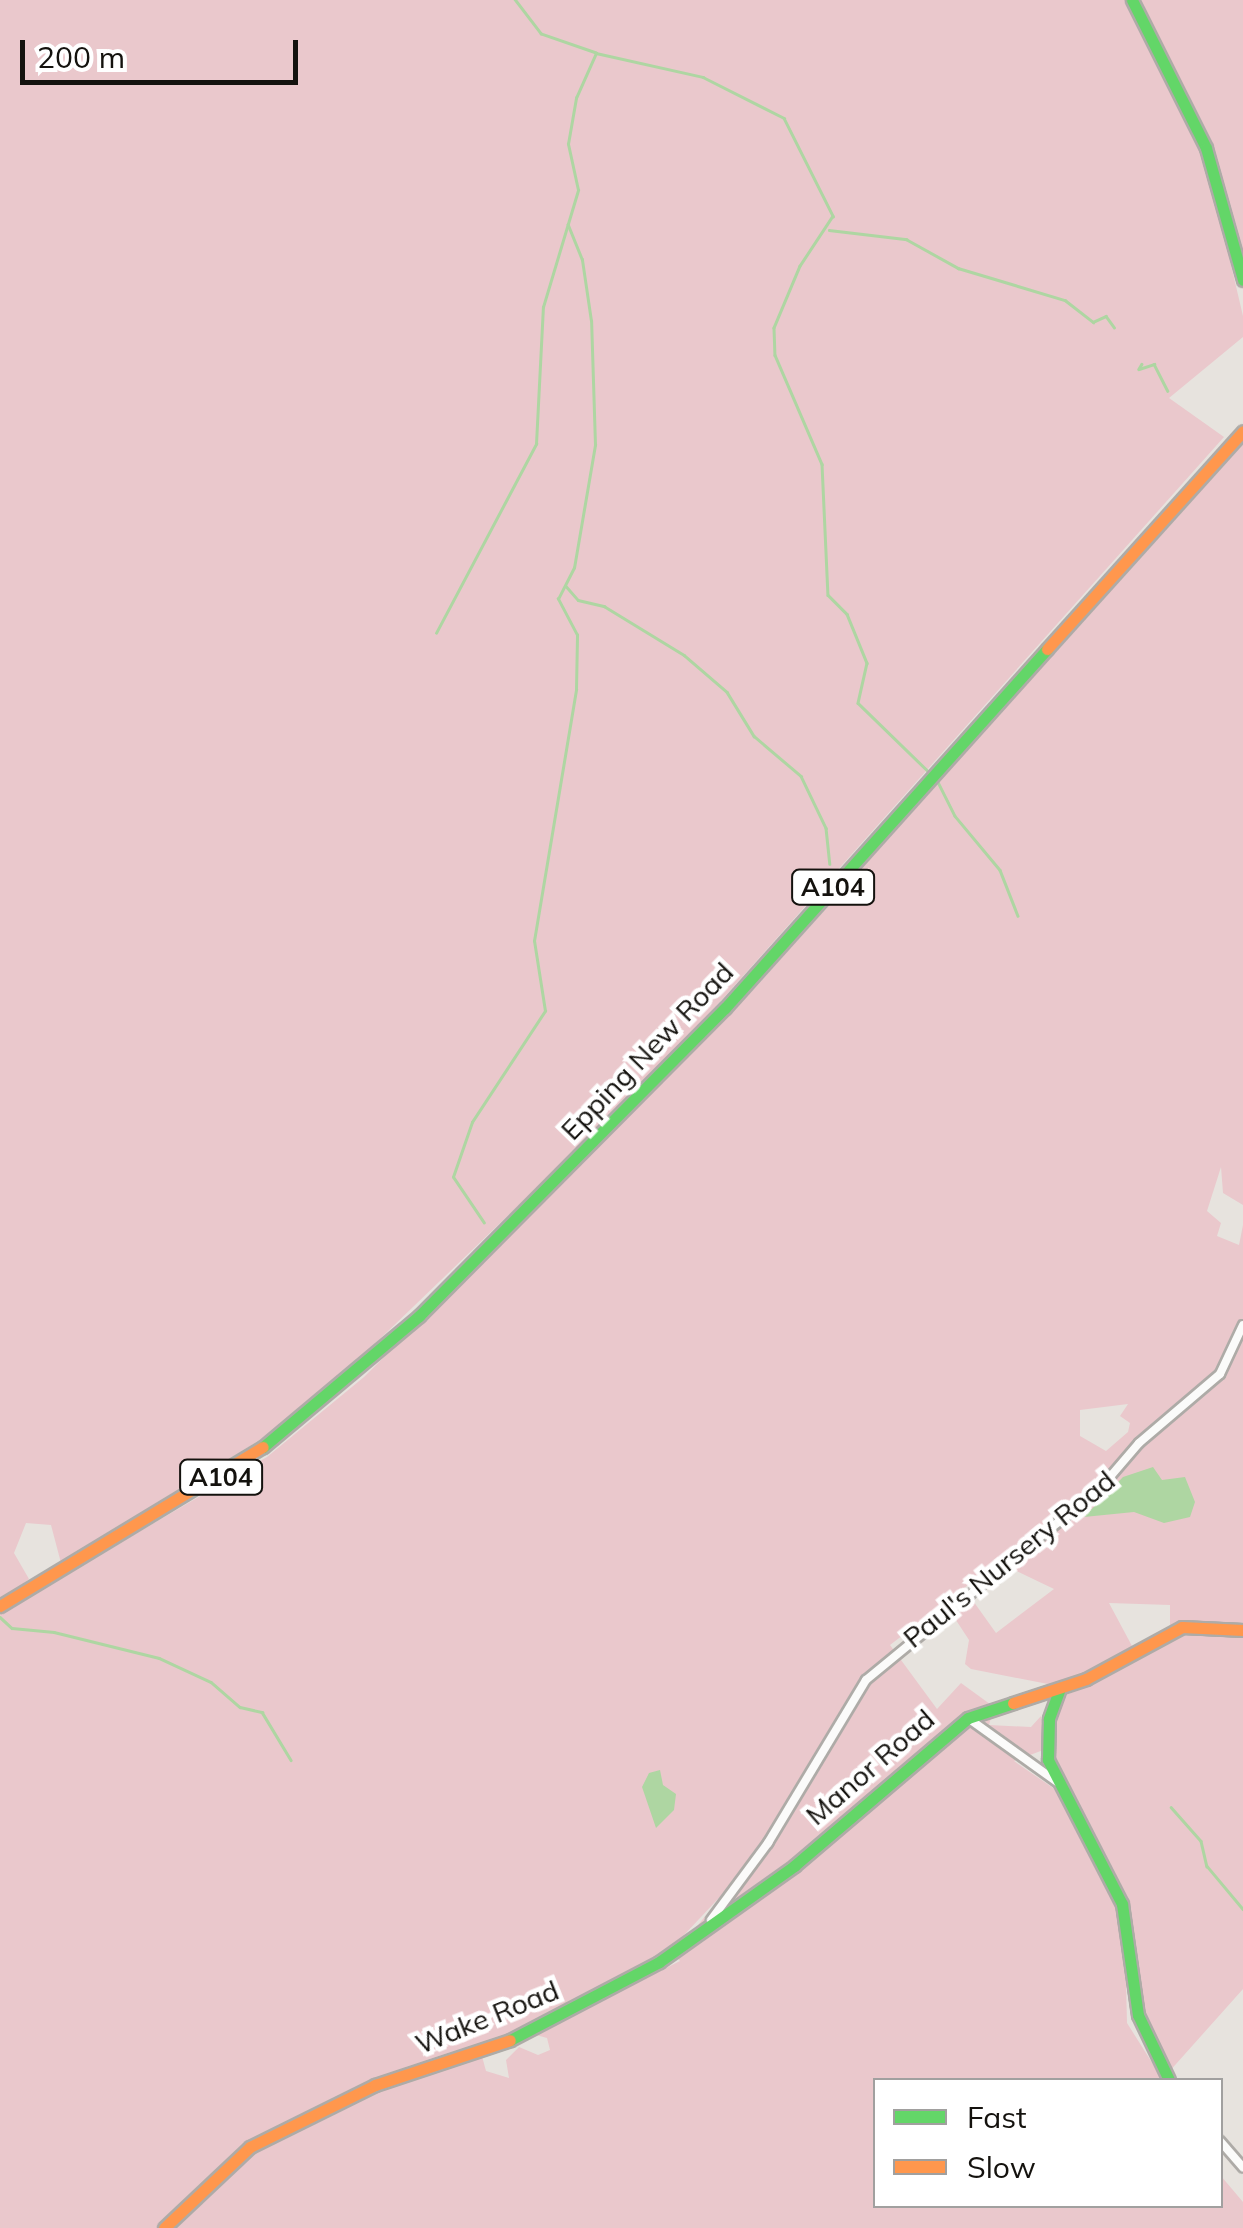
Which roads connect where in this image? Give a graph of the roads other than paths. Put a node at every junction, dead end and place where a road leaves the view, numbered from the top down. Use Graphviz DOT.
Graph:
graph roads {
  1 [pos="1132,0"];
  2 [pos="1243,280"];
  3 [pos="1243,431"];
  4 [pos="1243,1325"];
  5 [pos="0,1606"];
  6 [pos="1243,1630"];
  7 [pos="1060,1688"];
  8 [pos="968,1718"];
  9 [pos="820,1755"];
  10 [pos="1058,1782"];
  11 [pos="711,1921"];
  12 [pos="1168,2078"];
  13 [pos="1223,2144"];
  14 [pos="1243,2166"];
  15 [pos="164,2228"];
  1 -- 2 [label="street"];
  3 -- 5 [label="street, Epping New Road / A104"];
  4 -- 9 [label="street, Paul's Nursery Road"];
  6 -- 7 [label="street, Manor Road"];
  7 -- 8 [label="street, Manor Road"];
  7 -- 10 [label="street"];
  8 -- 10 [label="street"];
  8 -- 11 [label="street, Manor Road"];
  9 -- 11 [label="street, Wake Road"];
  10 -- 12 [label="street"];
  11 -- 15 [label="street, Wake Road"];
  13 -- 14 [label="street"];
}
